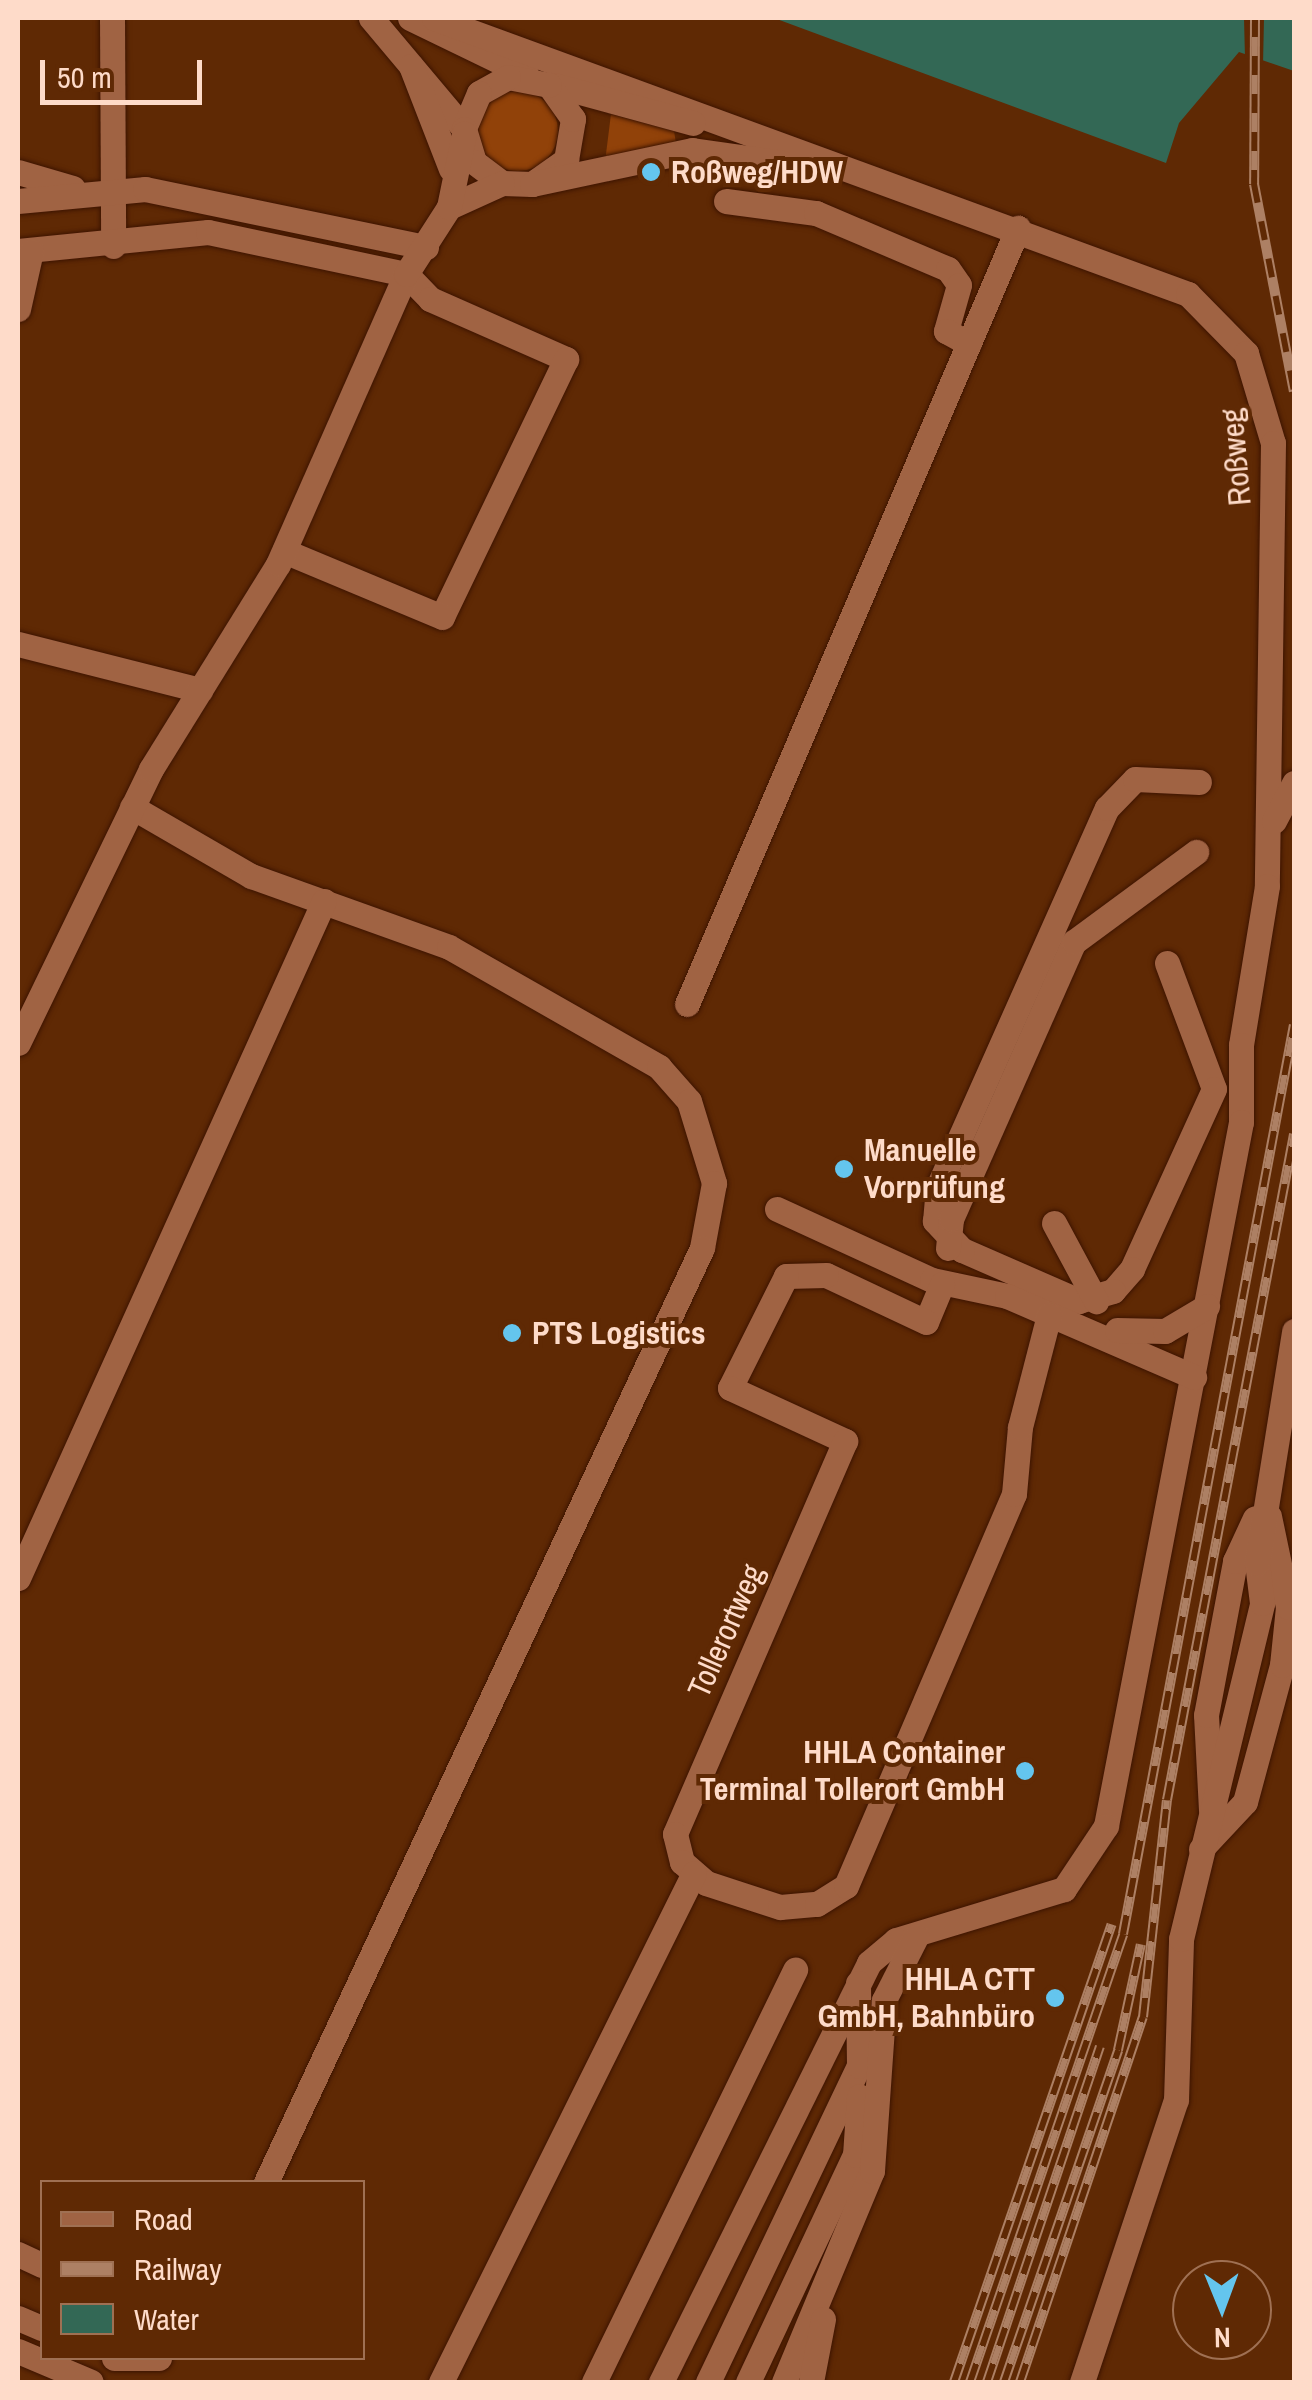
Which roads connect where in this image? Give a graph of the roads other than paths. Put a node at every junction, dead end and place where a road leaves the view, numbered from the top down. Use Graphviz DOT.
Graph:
graph roads {
  1 [pos="112,18"];
  2 [pos="371,18"];
  3 [pos="410,18"];
  4 [pos="434,18"];
  5 [pos="407,55"];
  6 [pos="538,79"];
  7 [pos="718,127"];
  8 [pos="464,131"];
  9 [pos="451,169"];
  10 [pos="18,172"];
  11 [pos="850,175"];
  12 [pos="502,183"];
  13 [pos="532,184"];
  14 [pos="77,190"];
  15 [pos="112,190"];
  16 [pos="726,201"];
  17 [pos="18,202"];
  18 [pos="449,207"];
  19 [pos="1018,228"];
  20 [pos="113,246"];
  21 [pos="426,247"];
  22 [pos="24,251"];
  23 [pos="406,274"];
  24 [pos="18,309"];
  25 [pos="969,344"];
  26 [pos="284,551"];
  27 [pos="18,644"];
  28 [pos="200,690"];
  29 [pos="1283,737"];
  30 [pos="1199,782"];
  31 [pos="1294,783"];
  32 [pos="132,808"];
  33 [pos="1270,830"];
  34 [pos="1196,852"];
  35 [pos="324,901"];
  36 [pos="1167,963"];
  37 [pos="687,1004"];
  38 [pos="18,1043"];
  39 [pos="778,1210"];
  40 [pos="1054,1223"];
  41 [pos="948,1248"];
  42 [pos="942,1284"];
  43 [pos="1096,1301"];
  44 [pos="1208,1306"];
  45 [pos="1049,1315"];
  46 [pos="1092,1330"];
  47 [pos="1294,1331"];
  48 [pos="1194,1377"];
  49 [pos="1267,1491"];
  50 [pos="18,1578"];
  51 [pos="1291,1616"];
  52 [pos="1294,1677"];
  53 [pos="1246,1802"];
  54 [pos="1211,1810"];
  55 [pos="1201,1848"];
  56 [pos="694,1872"];
  57 [pos="916,1937"];
  58 [pos="795,1970"];
  59 [pos="858,1984"];
  60 [pos="859,2066"];
  61 [pos="267,2180"];
  62 [pos="826,2294"];
  63 [pos="18,2352"];
  64 [pos="91,2382"];
  65 [pos="441,2382"];
  66 [pos="594,2382"];
  67 [pos="660,2382"];
  68 [pos="708,2382"];
  69 [pos="748,2382"];
  70 [pos="784,2382"];
  71 [pos="811,2382"];
  72 [pos="1082,2382"];
  1 -- 15 [label="street"];
  2 -- 5 [label="street, Roßweg"];
  3 -- 6 [label="street, Roßweg"];
  4 -- 7 [label="street, Roßweg"];
  5 -- 8 [label="street, Roßweg"];
  5 -- 9 [label="street, Roßweg"];
  6 -- 7 [label="street, Roßweg"];
  6 -- 8 [label="street, Roßweg"];
  6 -- 13 [label="street, Roßweg"];
  7 -- 11 [label="street, Roßweg"];
  8 -- 9 [label="street, Roßweg"];
  8 -- 12 [label="street, Roßweg"];
  9 -- 18 [label="street, Roßweg"];
  10 -- 14 [label="street"];
  11 -- 13 [label="street, Roßweg"];
  11 -- 19 [label="street, Roßweg"];
  12 -- 13 [label="street, Roßweg"];
  12 -- 18 [label="street, Roßweg"];
  14 -- 15 [label="street"];
  14 -- 17 [label="street"];
  15 -- 20 [label="street"];
  15 -- 21 [label="street"];
  16 -- 25 [label="street"];
  18 -- 21 [label="street"];
  19 -- 25 [label="street"];
  19 -- 29 [label="street, Roßweg"];
  20 -- 22 [label="street"];
  20 -- 23 [label="street"];
  21 -- 23 [label="street"];
  22 -- 24 [label="street"];
  23 -- 26 [label="street"];
  23 -- 26 [label="street"];
  25 -- 37 [label="street"];
  26 -- 28 [label="street"];
  27 -- 28 [label="street"];
  28 -- 32 [label="street"];
  29 -- 33 [label="street, Roßweg"];
  30 -- 41 [label="street"];
  31 -- 33 [label="street"];
  32 -- 35 [label="street"];
  32 -- 38 [label="street"];
  33 -- 44 [label="street"];
  34 -- 41 [label="street"];
  35 -- 50 [label="street"];
  35 -- 61 [label="street"];
  36 -- 43 [label="street"];
  39 -- 42 [label="street"];
  40 -- 43 [label="street"];
  41 -- 43 [label="street"];
  42 -- 45 [label="street"];
  42 -- 56 [label="street, Tollerortweg"];
  44 -- 46 [label="street"];
  44 -- 48 [label="street"];
  45 -- 46 [label="street"];
  45 -- 56 [label="street"];
  46 -- 48 [label="street"];
  47 -- 49 [label="street"];
  48 -- 57 [label="street"];
  49 -- 51 [label="street"];
  49 -- 54 [label="street"];
  49 -- 54 [label="street"];
  51 -- 53 [label="street"];
  52 -- 53 [label="street"];
  53 -- 55 [label="street"];
  54 -- 55 [label="street"];
  55 -- 72 [label="street"];
  56 -- 65 [label="street"];
  57 -- 59 [label="street"];
  57 -- 62 [label="street"];
  58 -- 66 [label="street"];
  59 -- 60 [label="street"];
  59 -- 67 [label="street"];
  60 -- 68 [label="street"];
  60 -- 69 [label="street"];
  62 -- 70 [label="street"];
  62 -- 71 [label="street"];
  63 -- 64 [label="street"];
}
